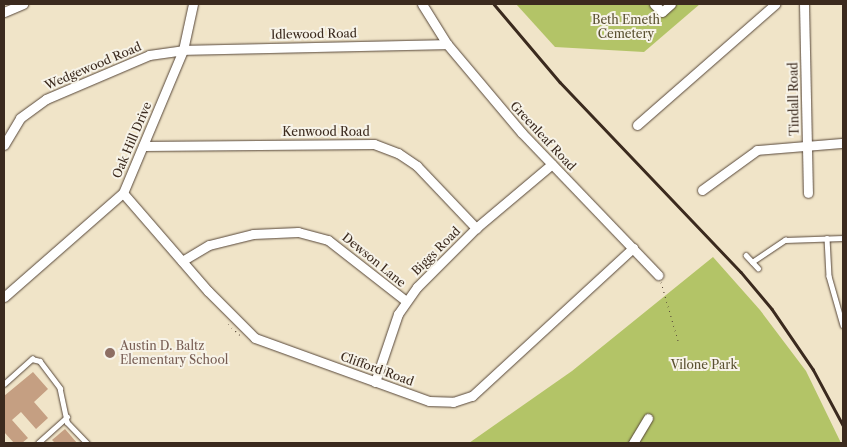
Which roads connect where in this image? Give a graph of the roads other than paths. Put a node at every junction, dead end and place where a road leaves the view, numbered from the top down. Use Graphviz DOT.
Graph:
graph roads {
  1 [pos="23,4"];
  2 [pos="193,4"];
  3 [pos="422,4"];
  4 [pos="656,4"];
  5 [pos="671,4"];
  6 [pos="775,4"];
  7 [pos="804,4"];
  8 [pos="4,12"];
  9 [pos="446,44"];
  10 [pos="183,50"];
  11 [pos="638,125"];
  12 [pos="843,143"];
  13 [pos="4,145"];
  14 [pos="807,145"];
  15 [pos="143,146"];
  16 [pos="552,164"];
  17 [pos="702,190"];
  18 [pos="123,193"];
  19 [pos="808,193"];
  20 [pos="476,228"];
  21 [pos="827,238"];
  22 [pos="843,238"];
  23 [pos="633,248"];
  24 [pos="746,255"];
  25 [pos="182,262"];
  26 [pos="752,262"];
  27 [pos="758,268"];
  28 [pos="658,274"];
  29 [pos="4,297"];
  30 [pos="406,301"];
  31 [pos="843,325"];
  32 [pos="375,382"];
  33 [pos="4,384"];
  34 [pos="67,417"];
  35 [pos="648,418"];
  36 [pos="38,443"];
  37 [pos="86,443"];
  38 [pos="634,443"];
  1 -- 8 [label="street"];
  2 -- 10 [label="street, Oak Hill Drive"];
  3 -- 9 [label="street, Greenleaf Road"];
  4 -- 5 [label="street"];
  6 -- 11 [label="street"];
  7 -- 14 [label="street, Tindall Road"];
  9 -- 10 [label="street, Idlewood Road"];
  9 -- 16 [label="street, Greenleaf Road"];
  10 -- 13 [label="street, Wedgewood Road"];
  10 -- 15 [label="street, Oak Hill Drive"];
  12 -- 14 [label="street"];
  14 -- 17 [label="street"];
  14 -- 19 [label="street, Tindall Road"];
  15 -- 18 [label="street, Oak Hill Drive"];
  15 -- 20 [label="street, Kenwood Road"];
  16 -- 20 [label="street, Biggs Road"];
  16 -- 23 [label="street, Greenleaf Road"];
  18 -- 25 [label="street, Clifford Road"];
  18 -- 29 [label="street, Oak Hill Drive"];
  20 -- 30 [label="street, Biggs Road"];
  21 -- 22 [label="lane"];
  21 -- 26 [label="lane"];
  21 -- 31 [label="lane"];
  23 -- 28 [label="street, Greenleaf Road"];
  23 -- 32 [label="street, Clifford Road"];
  24 -- 26 [label="lane"];
  25 -- 30 [label="street, Dewson Lane"];
  25 -- 32 [label="street, Clifford Road"];
  26 -- 27 [label="lane"];
  30 -- 32 [label="street, Biggs Road"];
  33 -- 34 [label="lane"];
  34 -- 36 [label="lane"];
  34 -- 37 [label="lane"];
  35 -- 38 [label="street"];
}
